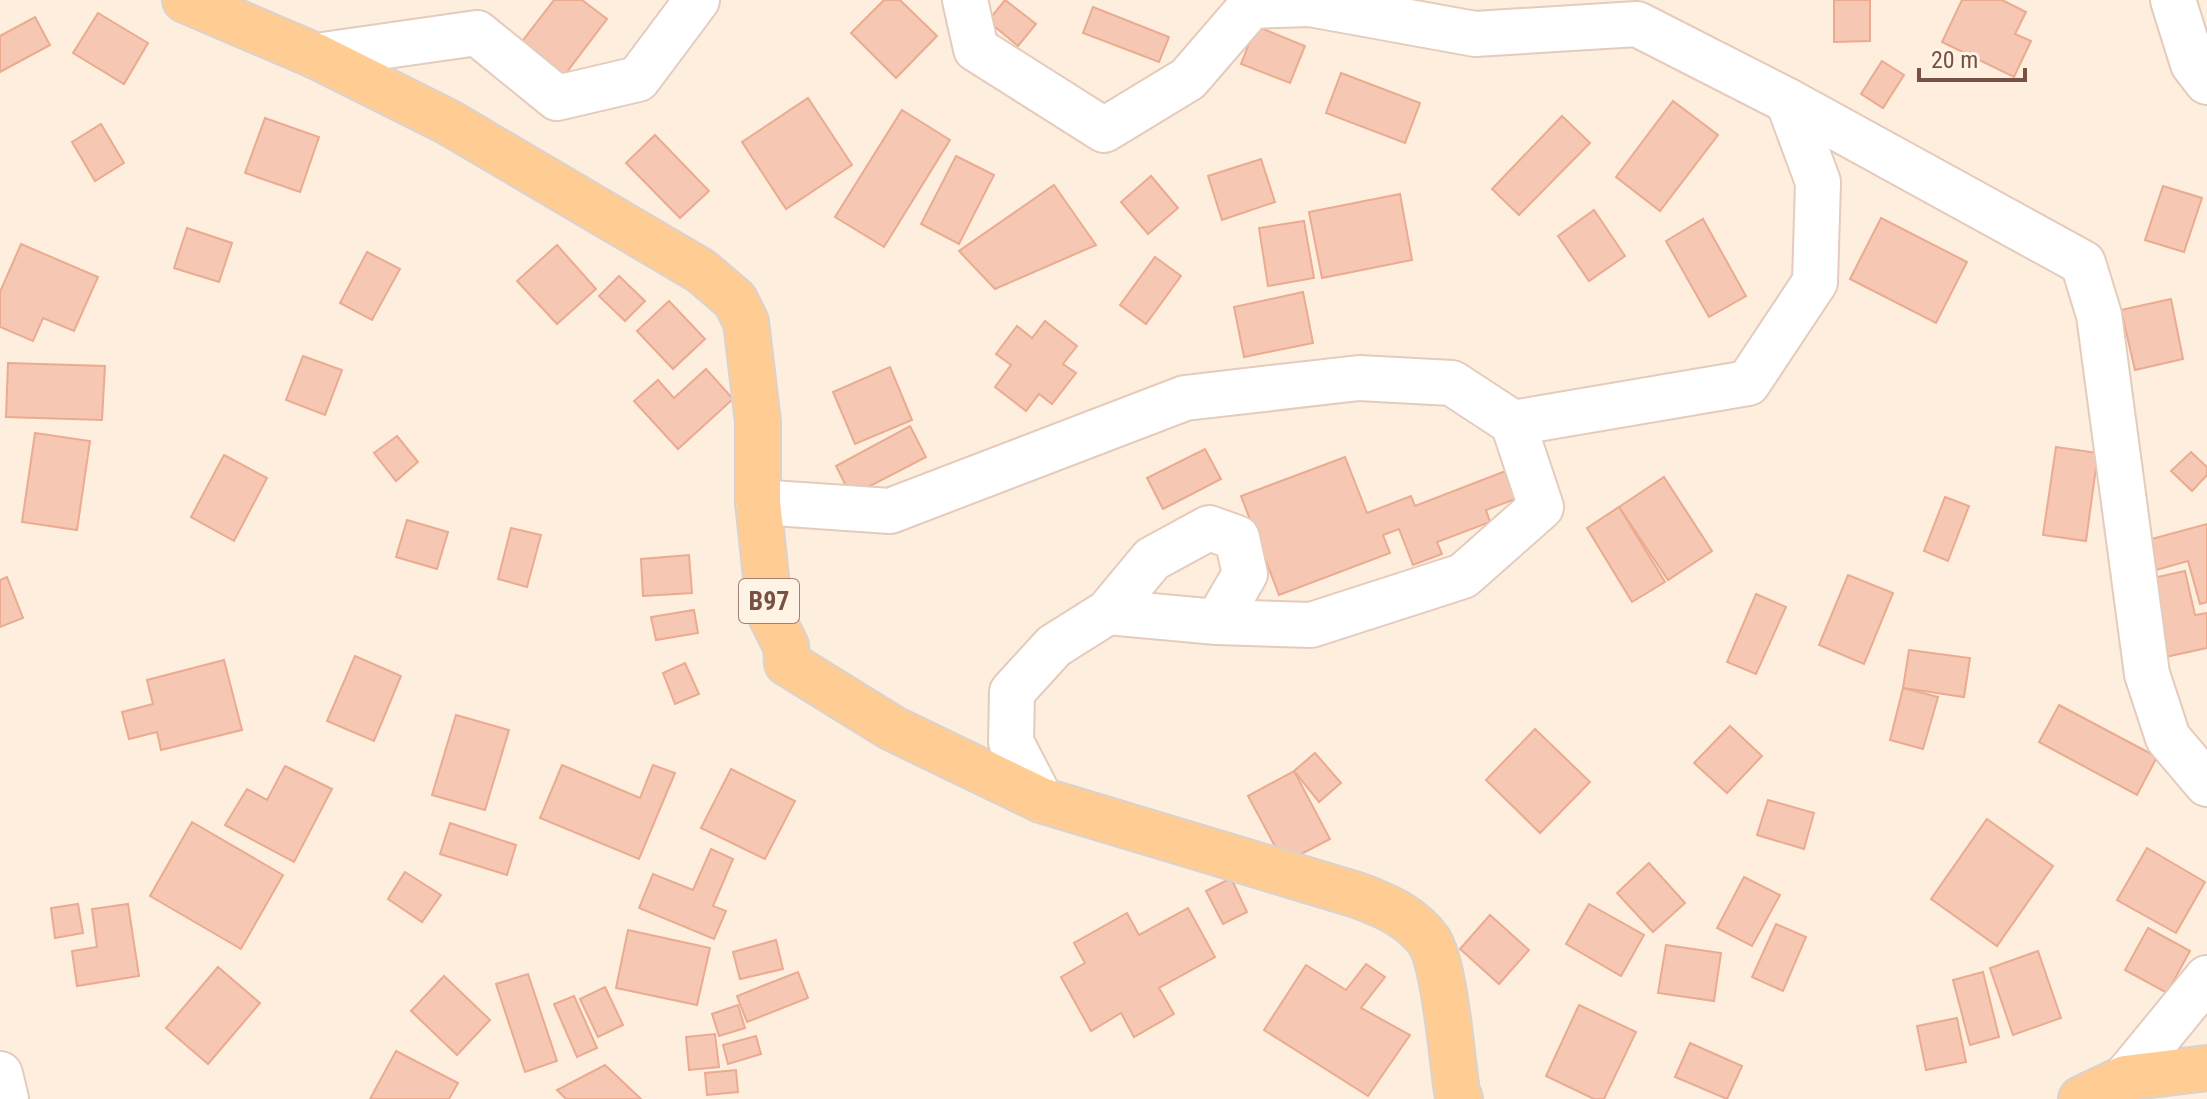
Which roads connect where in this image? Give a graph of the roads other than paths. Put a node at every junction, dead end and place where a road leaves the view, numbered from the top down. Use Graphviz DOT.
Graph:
graph roads {
  1 [pos="185,0"];
  2 [pos="697,0"];
  3 [pos="965,0"];
  4 [pos="2173,0"];
  5 [pos="316,56"];
  6 [pos="2207,82"];
  7 [pos="1788,101"];
  8 [pos="1513,423"];
  9 [pos="758,502"];
  10 [pos="1108,612"];
  11 [pos="1217,622"];
  12 [pos="2207,784"];
  13 [pos="1041,800"];
  14 [pos="2207,978"];
  15 [pos="2207,1068"];
  16 [pos="0,1074"];
  17 [pos="2125,1078"];
  18 [pos="6,1099"];
  19 [pos="1460,1099"];
  20 [pos="2081,1099"];
  1 -- 5 [label="main road, B97"];
  2 -- 5 [label="street"];
  3 -- 7 [label="street"];
  4 -- 6 [label="street"];
  5 -- 9 [label="main road, B97"];
  7 -- 8 [label="street"];
  7 -- 12 [label="street"];
  8 -- 9 [label="street"];
  8 -- 11 [label="street"];
  9 -- 13 [label="main road, B97"];
  10 -- 11 [label="street"];
  10 -- 11 [label="street"];
  10 -- 13 [label="street"];
  13 -- 19 [label="main road, B97"];
  14 -- 17 [label="street"];
  15 -- 17 [label="main road"];
  16 -- 18 [label="street"];
  17 -- 20 [label="main road"];
}
